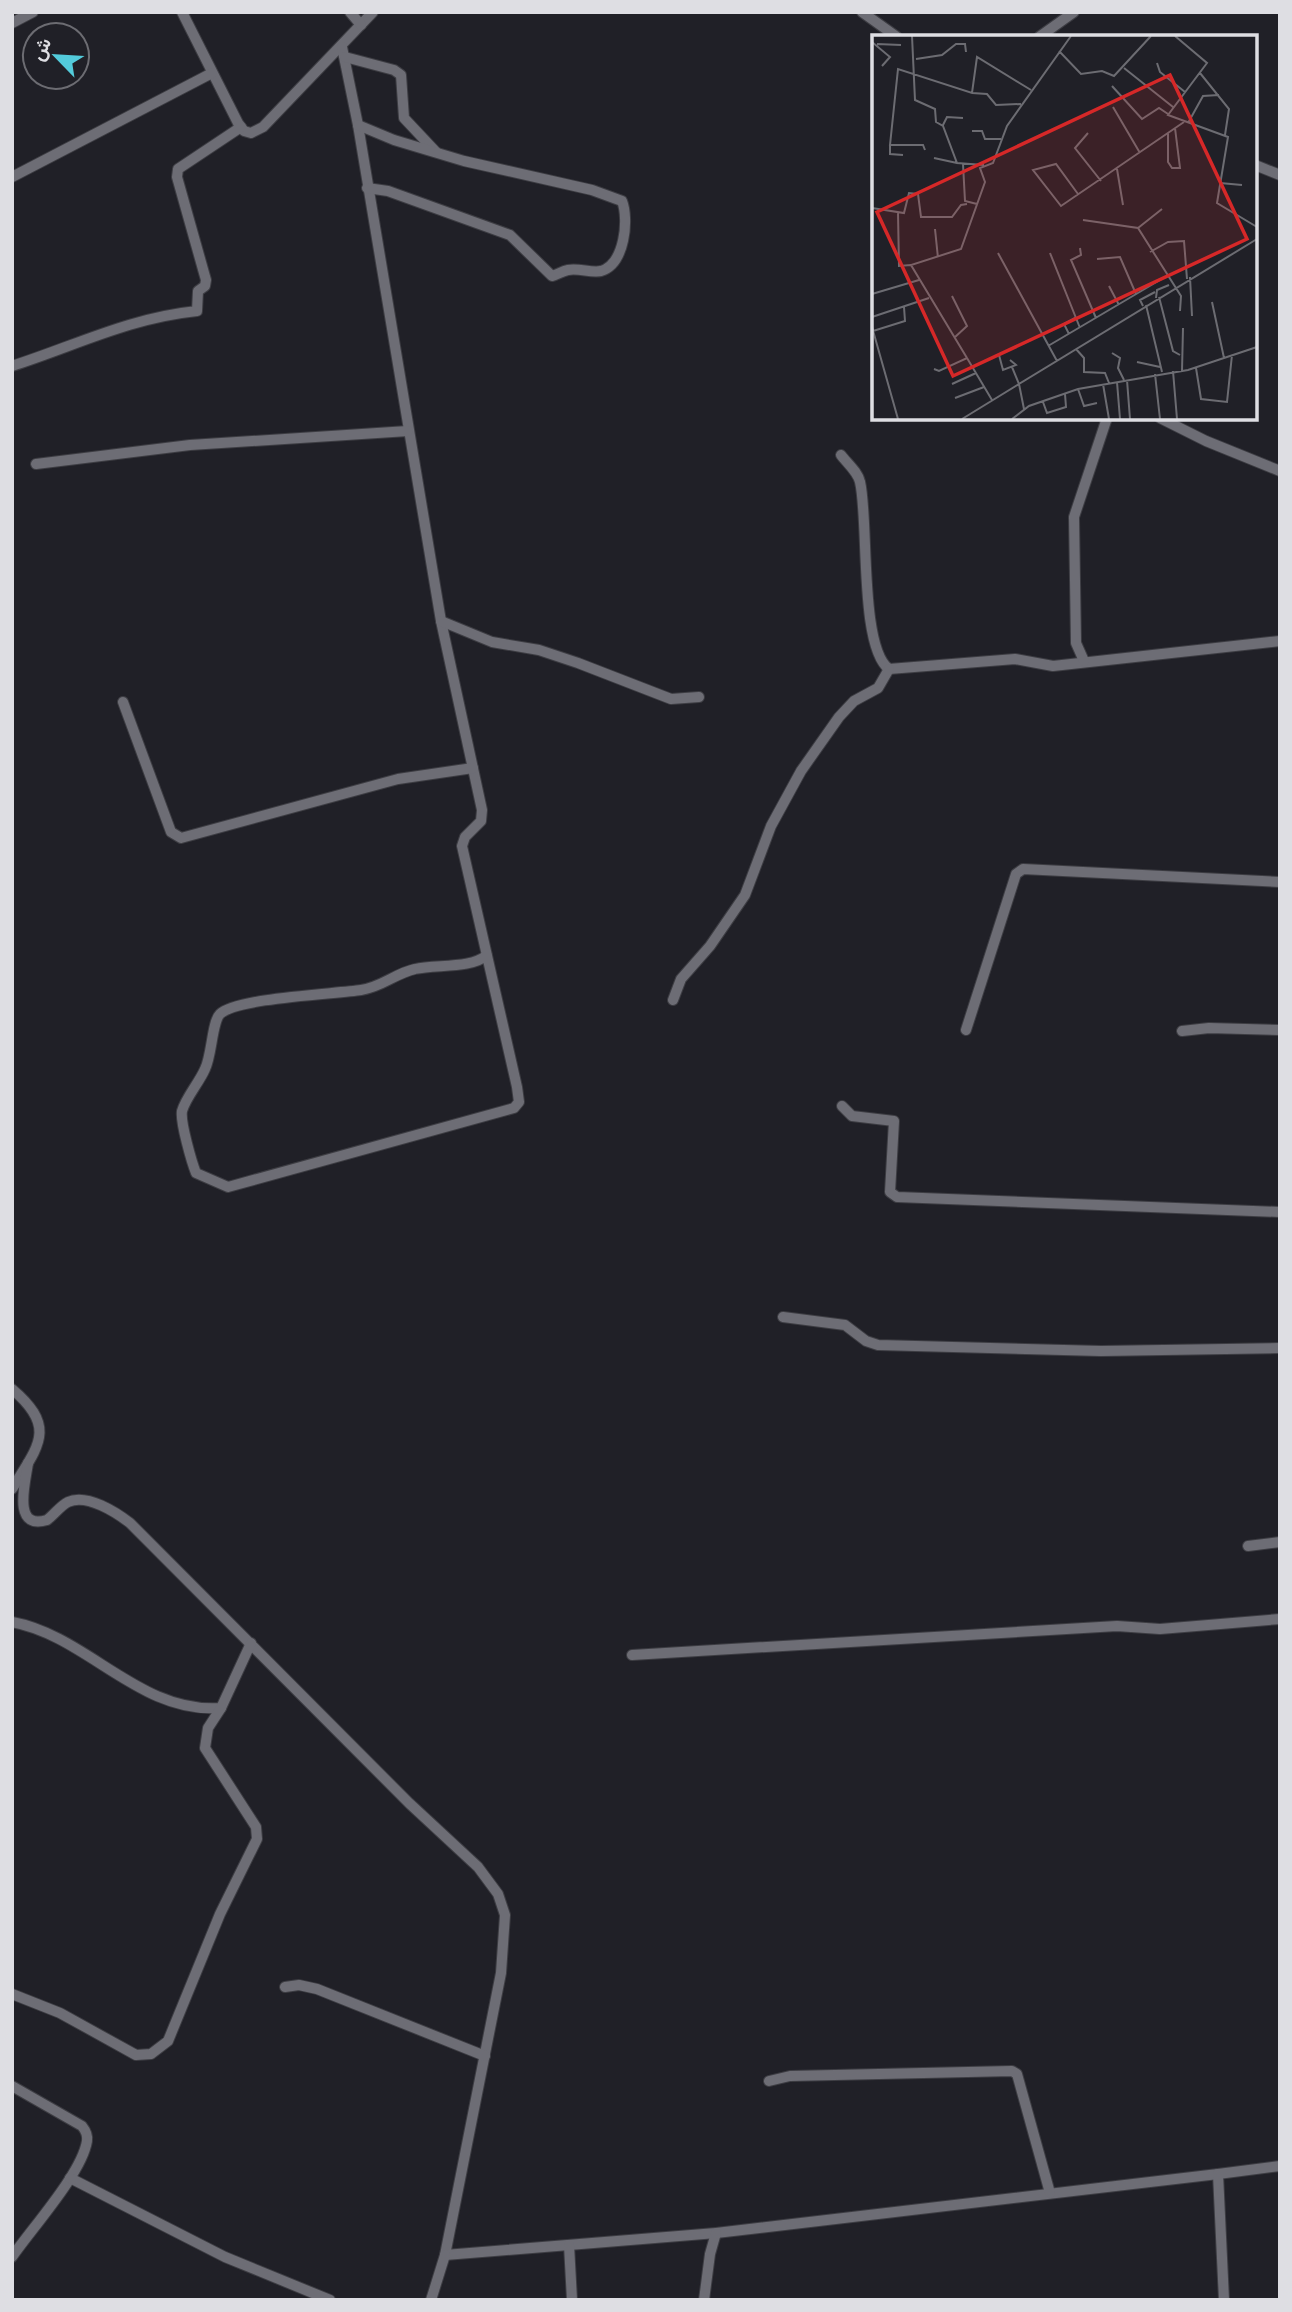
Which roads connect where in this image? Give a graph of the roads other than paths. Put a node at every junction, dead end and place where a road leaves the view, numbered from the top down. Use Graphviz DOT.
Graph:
graph roads {
  1 [pos="33,12"];
  2 [pos="182,12"];
  3 [pos="350,12"];
  4 [pos="373,12"];
  5 [pos="862,12"];
  6 [pos="1074,12"];
  7 [pos="12,23"];
  8 [pos="362,25"];
  9 [pos="894,35"];
  10 [pos="1042,35"];
  11 [pos="344,52"];
  12 [pos="212,73"];
  13 [pos="358,125"];
  14 [pos="241,127"];
  15 [pos="436,152"];
  16 [pos="1257,166"];
  17 [pos="1280,175"];
  18 [pos="12,177"];
  19 [pos="367,188"];
  20 [pos="12,366"];
  21 [pos="1106,420"];
  22 [pos="1164,420"];
  23 [pos="408,430"];
  24 [pos="841,456"];
  25 [pos="36,464"];
  26 [pos="1280,471"];
  27 [pos="441,621"];
  28 [pos="1280,641"];
  29 [pos="1084,661"];
  30 [pos="889,669"];
  31 [pos="699,697"];
  32 [pos="123,702"];
  33 [pos="473,768"];
  34 [pos="1280,882"];
  35 [pos="487,955"];
  36 [pos="673,1000"];
  37 [pos="966,1030"];
  38 [pos="1280,1030"];
  39 [pos="1182,1031"];
  40 [pos="842,1106"];
  41 [pos="1280,1212"];
  42 [pos="783,1317"];
  43 [pos="1280,1348"];
  44 [pos="12,1389"];
  45 [pos="28,1463"];
  46 [pos="12,1489"];
  47 [pos="1280,1542"];
  48 [pos="1248,1546"];
  49 [pos="1280,1619"];
  50 [pos="12,1622"];
  51 [pos="251,1643"];
  52 [pos="632,1656"];
  53 [pos="221,1708"];
  54 [pos="285,1987"];
  55 [pos="12,1994"];
  56 [pos="485,2056"];
  57 [pos="769,2081"];
  58 [pos="12,2086"];
  59 [pos="1280,2166"];
  60 [pos="1218,2174"];
  61 [pos="70,2178"];
  62 [pos="1050,2193"];
  63 [pos="716,2233"];
  64 [pos="569,2245"];
  65 [pos="445,2255"];
  66 [pos="12,2257"];
  67 [pos="330,2300"];
  68 [pos="431,2300"];
  69 [pos="572,2300"];
  70 [pos="704,2300"];
  71 [pos="1224,2300"];
  1 -- 7 [label="street"];
  2 -- 12 [label="street"];
  3 -- 8 [label="street"];
  4 -- 8 [label="street"];
  5 -- 9 [label="street"];
  6 -- 10 [label="street"];
  8 -- 11 [label="street"];
  11 -- 13 [label="street"];
  11 -- 14 [label="street"];
  11 -- 15 [label="street"];
  12 -- 14 [label="street"];
  12 -- 18 [label="street"];
  13 -- 15 [label="street"];
  13 -- 19 [label="street"];
  14 -- 20 [label="street"];
  15 -- 19 [label="street"];
  16 -- 17 [label="street"];
  19 -- 23 [label="street"];
  21 -- 29 [label="street"];
  22 -- 26 [label="street"];
  23 -- 25 [label="street"];
  23 -- 27 [label="street"];
  24 -- 30 [label="street"];
  27 -- 31 [label="street"];
  27 -- 33 [label="street"];
  28 -- 29 [label="street"];
  29 -- 30 [label="street"];
  30 -- 36 [label="street"];
  32 -- 33 [label="street"];
  33 -- 35 [label="street"];
  34 -- 37 [label="street"];
  35 -- 35 [label="street"];
  38 -- 39 [label="street"];
  40 -- 41 [label="street"];
  42 -- 43 [label="street"];
  44 -- 45 [label="street"];
  45 -- 46 [label="street"];
  45 -- 51 [label="street"];
  47 -- 48 [label="street"];
  49 -- 52 [label="street"];
  50 -- 53 [label="street"];
  51 -- 53 [label="street"];
  51 -- 56 [label="street"];
  53 -- 55 [label="street"];
  54 -- 56 [label="street"];
  56 -- 65 [label="street"];
  57 -- 62 [label="street"];
  58 -- 61 [label="street"];
  59 -- 60 [label="street"];
  60 -- 62 [label="street"];
  60 -- 71 [label="street"];
  61 -- 66 [label="street"];
  61 -- 67 [label="street"];
  62 -- 63 [label="street"];
  63 -- 64 [label="street"];
  63 -- 70 [label="street"];
  64 -- 65 [label="street"];
  64 -- 69 [label="street"];
  65 -- 68 [label="street"];
}
